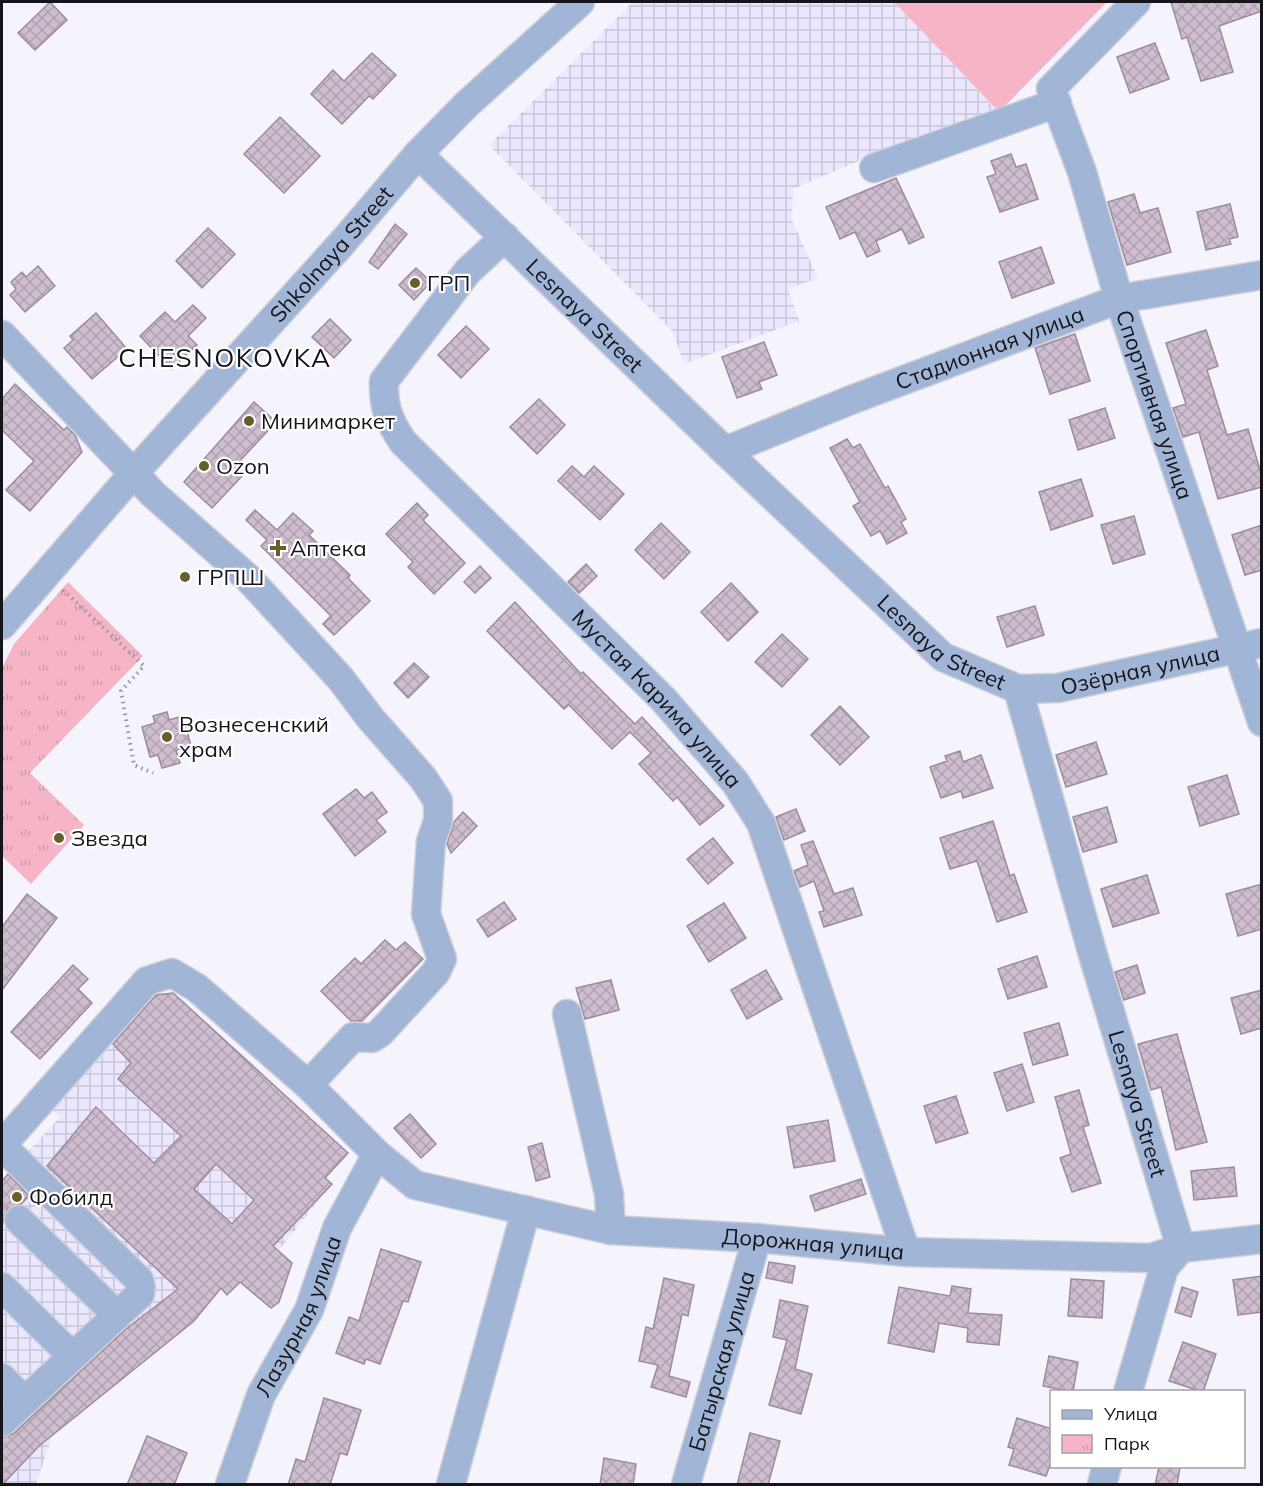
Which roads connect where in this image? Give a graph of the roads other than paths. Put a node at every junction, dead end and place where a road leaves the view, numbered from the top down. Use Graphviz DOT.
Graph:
graph roads {
  1 [pos="580,2"];
  2 [pos="1136,2"];
  3 [pos="1054,96"];
  4 [pos="418,154"];
  5 [pos="874,168"];
  6 [pos="505,237"];
  7 [pos="1262,275"];
  8 [pos="1119,299"];
  9 [pos="2,335"];
  10 [pos="724,452"];
  11 [pos="133,474"];
  12 [pos="2,625"];
  13 [pos="1250,646"];
  14 [pos="1018,689"];
  15 [pos="1262,722"];
  16 [pos="567,1014"];
  17 [pos="308,1085"];
  18 [pos="2,1146"];
  19 [pos="377,1154"];
  20 [pos="526,1210"];
  21 [pos="19,1220"];
  22 [pos="611,1230"];
  23 [pos="757,1238"];
  24 [pos="1262,1239"];
  25 [pos="1181,1248"];
  26 [pos="906,1252"];
  27 [pos="2,1287"];
  28 [pos="117,1315"];
  29 [pos="72,1356"];
  30 [pos="2,1378"];
  31 [pos="1129,1390"];
  32 [pos="24,1401"];
  33 [pos="2,1422"];
  34 [pos="1107,1468"];
  35 [pos="230,1485"];
  36 [pos="451,1485"];
  37 [pos="686,1485"];
  38 [pos="1102,1485"];
  1 -- 4 [label="street, Shkolnaya Street"];
  2 -- 3 [label="street"];
  3 -- 5 [label="street"];
  3 -- 8 [label="street, Спортивная улица"];
  4 -- 6 [label="street, Lesnaya Street"];
  4 -- 11 [label="street, Shkolnaya Street"];
  6 -- 10 [label="street, Lesnaya Street"];
  6 -- 26 [label="street, Мустая Карима улица"];
  7 -- 8 [label="street, Стадионная улица"];
  8 -- 10 [label="street, Стадионная улица"];
  8 -- 13 [label="street, Спортивная улица"];
  9 -- 11 [label="street"];
  10 -- 14 [label="street, Lesnaya Street"];
  11 -- 12 [label="street, Shkolnaya Street"];
  11 -- 17 [label="street"];
  13 -- 14 [label="street, Озёрная улица"];
  13 -- 15 [label="street, Спортивная улица"];
  14 -- 25 [label="street, Lesnaya Street"];
  16 -- 22 [label="street"];
  17 -- 18 [label="street, Дорожная улица"];
  17 -- 19 [label="street, Дорожная улица"];
  18 -- 28 [label="street"];
  19 -- 20 [label="street, Дорожная улица"];
  19 -- 35 [label="street, Лазурная улица"];
  20 -- 22 [label="street, Дорожная улица"];
  20 -- 36 [label="street"];
  21 -- 28 [label="street"];
  22 -- 23 [label="street, Дорожная улица"];
  23 -- 26 [label="street, Дорожная улица"];
  23 -- 37 [label="street, Батырская улица"];
  24 -- 25 [label="street, Дорожная улица"];
  25 -- 26 [label="street, Дорожная улица"];
  25 -- 31 [label="street"];
  27 -- 29 [label="street"];
  28 -- 29 [label="street"];
  29 -- 32 [label="street"];
  30 -- 32 [label="street"];
  32 -- 33 [label="street"];
  34 -- 38 [label="street"];
}
